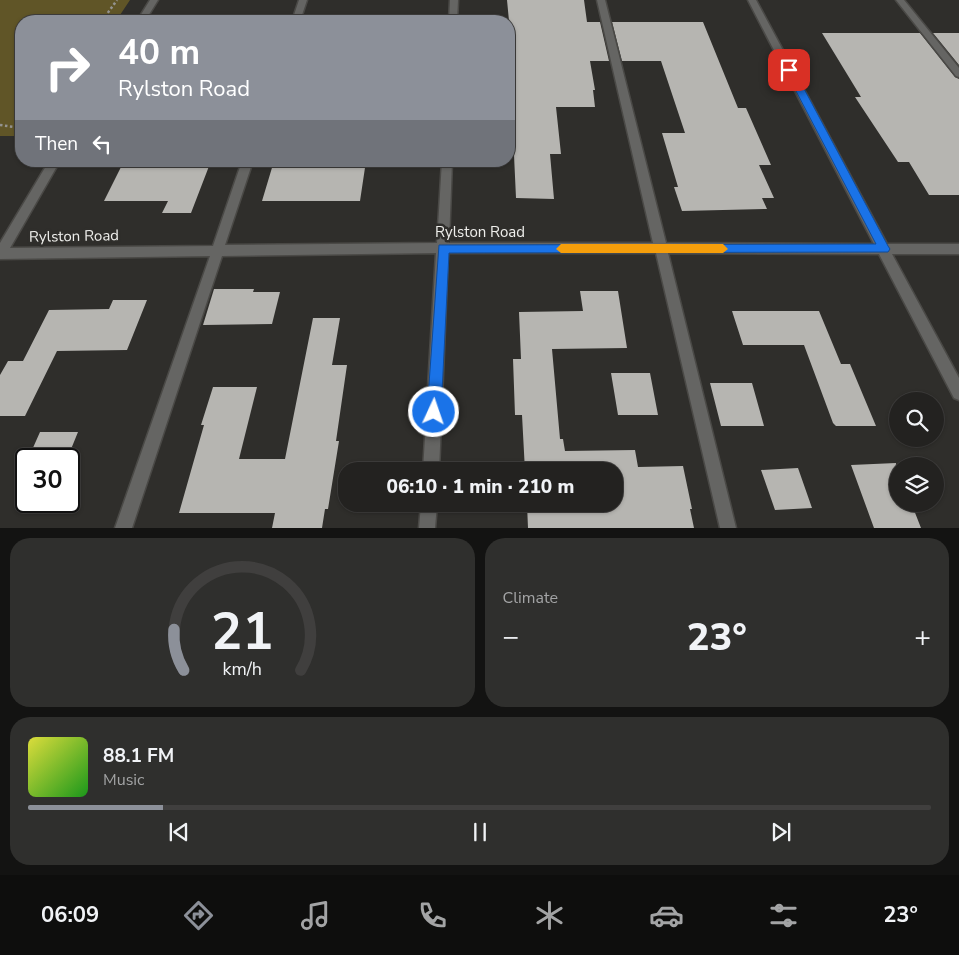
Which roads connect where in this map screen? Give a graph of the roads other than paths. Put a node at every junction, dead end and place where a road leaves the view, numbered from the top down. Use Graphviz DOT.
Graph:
graph roads {
  1 [pos="154,0"];
  2 [pos="303,0"];
  3 [pos="454,0"];
  4 [pos="602,0"];
  5 [pos="752,0"];
  6 [pos="900,0"];
  7 [pos="145,15"];
  8 [pos="298,15"];
  9 [pos="453,15"];
  10 [pos="959,74"];
  11 [pos="51,167"];
  12 [pos="246,167"];
  13 [pos="447,167"];
  14 [pos="443,248"];
  15 [pos="662,249"];
  16 [pos="884,249"];
  17 [pos="959,249"];
  18 [pos="217,250"];
  19 [pos="0,254"];
  20 [pos="959,393"];
  21 [pos="431,462"];
  22 [pos="429,512"];
  23 [pos="123,528"];
  24 [pos="428,528"];
  25 [pos="728,528"];
  1 -- 7 [label="street"];
  2 -- 8 [label="street"];
  3 -- 9 [label="street"];
  4 -- 15 [label="street"];
  5 -- 16 [label="street"];
  6 -- 10 [label="street"];
  11 -- 19 [label="street"];
  12 -- 18 [label="street"];
  13 -- 14 [label="street"];
  14 -- 15 [label="street, Rylston Road"];
  14 -- 18 [label="street, Rylston Road"];
  14 -- 21 [label="street"];
  15 -- 16 [label="street, Rylston Road"];
  15 -- 25 [label="street"];
  16 -- 17 [label="street, Rylston Road"];
  16 -- 20 [label="street"];
  18 -- 19 [label="street, Rylston Road"];
  18 -- 23 [label="street"];
  22 -- 24 [label="street"];
}
